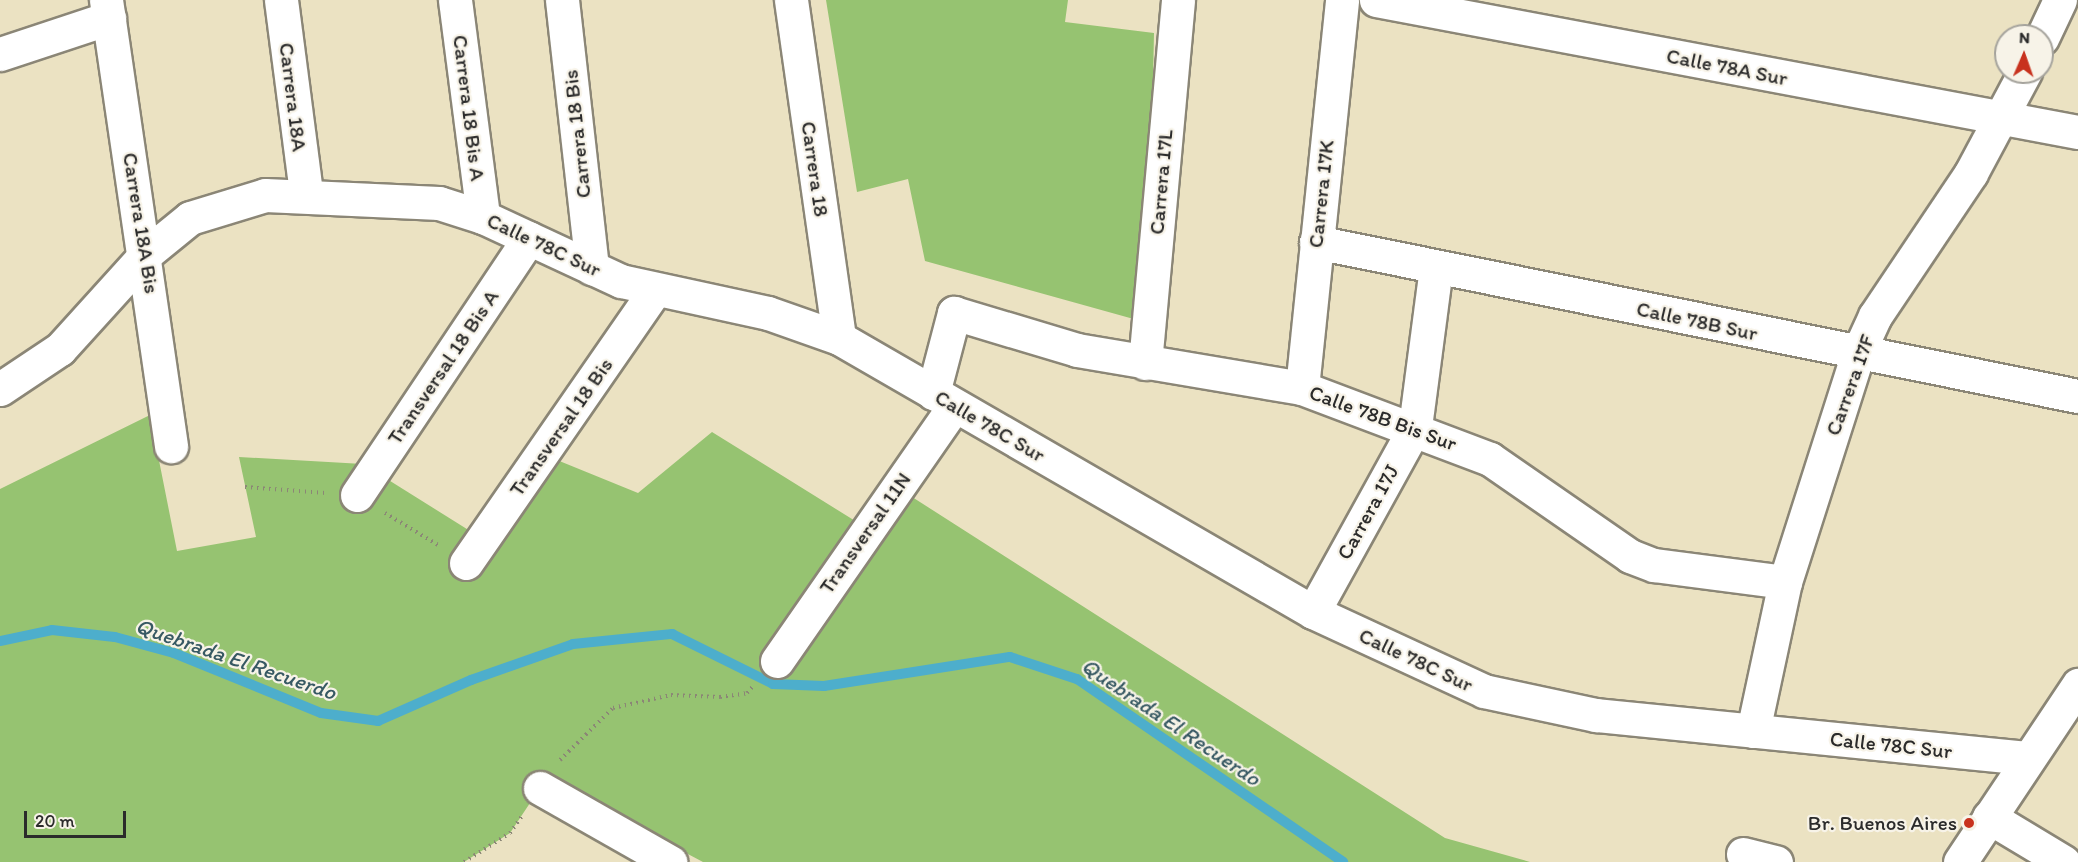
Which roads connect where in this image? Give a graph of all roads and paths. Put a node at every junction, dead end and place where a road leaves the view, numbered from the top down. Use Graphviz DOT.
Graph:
graph roads {
  1 [pos="281,0"];
  2 [pos="455,0"];
  3 [pos="562,0"];
  4 [pos="791,0"];
  5 [pos="1178,0"];
  6 [pos="1342,0"];
  7 [pos="1376,0"];
  8 [pos="2060,0"];
  9 [pos="107,9"];
  10 [pos="2049,24"];
  11 [pos="0,54"];
  12 [pos="2019,84"];
  13 [pos="2002,119"];
  14 [pos="2078,132"];
  15 [pos="306,193"];
  16 [pos="483,216"];
  17 [pos="529,238"];
  18 [pos="1316,242"];
  19 [pos="147,253"];
  20 [pos="1436,267"];
  21 [pos="592,268"];
  22 [pos="655,290"];
  23 [pos="839,338"];
  24 [pos="1858,353"];
  25 [pos="1145,363"];
  26 [pos="1302,388"];
  27 [pos="0,389"];
  28 [pos="2078,396"];
  29 [pos="944,399"];
  30 [pos="1415,428"];
  31 [pos="171,446"];
  32 [pos="357,495"];
  33 [pos="466,563"];
  34 [pos="1785,582"];
  35 [pos="1313,612"];
  36 [pos="777,661"];
  37 [pos="747,693"];
  38 [pos="2074,697"];
  39 [pos="1753,731"];
  40 [pos="2028,758"];
  41 [pos="540,788"];
  42 [pos="1989,817"];
  43 [pos="1743,854"];
  44 [pos="464,862"];
  45 [pos="670,862"];
  46 [pos="1776,862"];
  47 [pos="1960,862"];
  48 [pos="2064,862"];
  1 -- 15 [label="street, Carrera 18A"];
  2 -- 16 [label="street, Carrera 18 Bis A"];
  3 -- 21 [label="street, Carrera 18 Bis"];
  4 -- 23 [label="street, Carrera 18"];
  5 -- 25 [label="street, Carrera 17L"];
  6 -- 18 [label="street, Carrera 17K"];
  7 -- 13 [label="street, Calle 78A Sur"];
  8 -- 10 [label="street"];
  9 -- 11 [label="street"];
  9 -- 19 [label="street, Carrera 18A Bis"];
  12 -- 13 [label="street, Carrera 17F"];
  13 -- 14 [label="street, Calle 78A Sur"];
  13 -- 24 [label="street, Carrera 17F"];
  15 -- 16 [label="street, Calle 78C Sur"];
  15 -- 19 [label="street, Calle 78C Sur"];
  16 -- 17 [label="street, Calle 78C Sur"];
  17 -- 21 [label="street, Calle 78C Sur"];
  17 -- 32 [label="street, Transversal 18 Bis A"];
  18 -- 20 [label="street, Calle 78B Sur"];
  18 -- 26 [label="street, Carrera 17K"];
  19 -- 27 [label="street, Calle 78C Sur"];
  19 -- 31 [label="street, Carrera 18A Bis"];
  20 -- 24 [label="street, Calle 78B Sur"];
  20 -- 30 [label="street, Carrera 17J"];
  21 -- 22 [label="street, Calle 78C Sur"];
  22 -- 23 [label="street, Calle 78C Sur"];
  22 -- 33 [label="street, Transversal 18 Bis"];
  23 -- 29 [label="street, Calle 78C Sur"];
  24 -- 28 [label="street, Calle 78B Sur"];
  24 -- 34 [label="street, Carrera 17F"];
  25 -- 26 [label="street, Calle 78B Bis Sur"];
  25 -- 29 [label="street, Calle 78B Bis Sur"];
  26 -- 30 [label="street, Calle 78B Bis Sur"];
  29 -- 35 [label="street, Calle 78C Sur"];
  29 -- 36 [label="street, Transversal 11N"];
  30 -- 34 [label="street, Calle 78B Bis Sur"];
  30 -- 35 [label="street, Carrera 17J"];
  34 -- 39 [label="street, Carrera 17F"];
  35 -- 39 [label="street, Calle 78C Sur"];
  37 -- 41 [label="path"];
  38 -- 40 [label="street"];
  39 -- 40 [label="street, Calle 78C Sur"];
  40 -- 42 [label="street"];
  41 -- 44 [label="path"];
  41 -- 45 [label="street"];
  42 -- 47 [label="street"];
  42 -- 48 [label="street"];
  43 -- 46 [label="street"];
}
